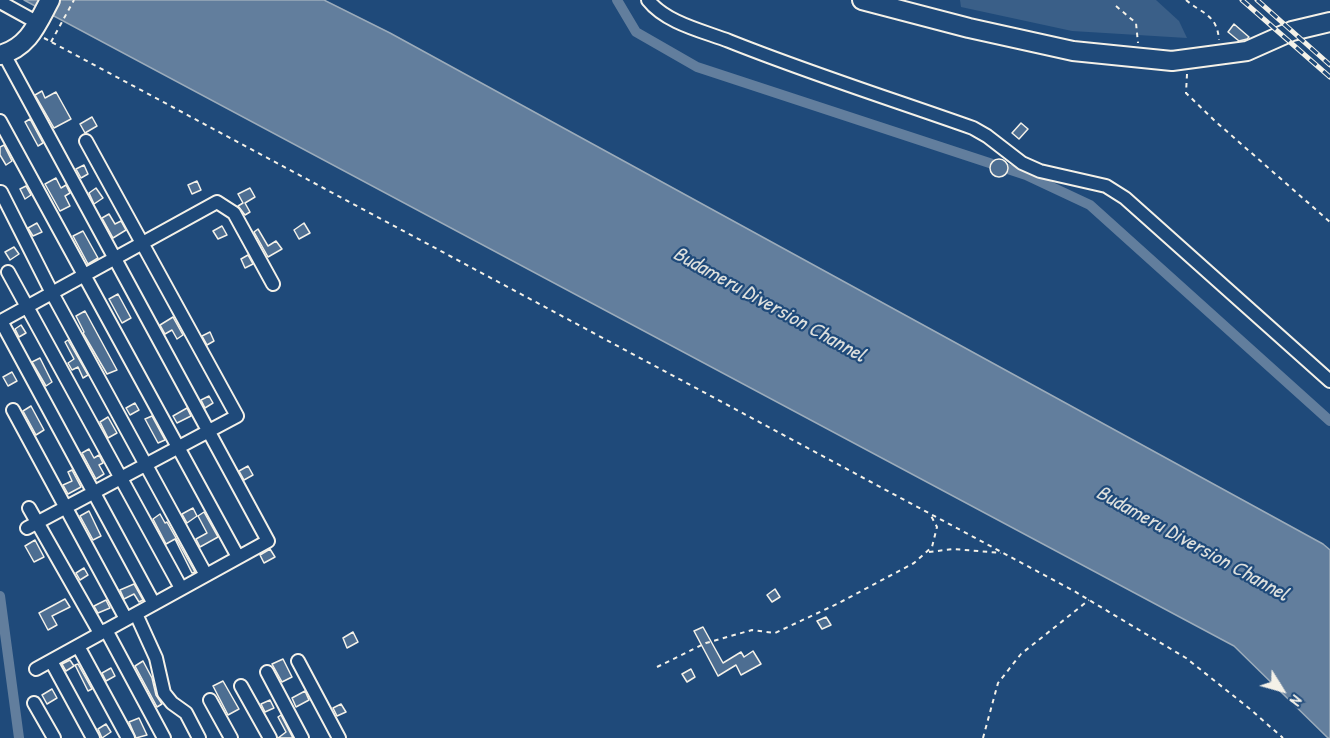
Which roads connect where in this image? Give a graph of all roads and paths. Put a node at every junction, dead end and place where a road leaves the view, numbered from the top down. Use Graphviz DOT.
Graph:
graph roads {
  1 [pos="74,0"];
  2 [pos="648,0"];
  3 [pos="862,0"];
  4 [pos="1186,0"];
  5 [pos="0,2"];
  6 [pos="49,2"];
  7 [pos="1116,6"];
  8 [pos="1330,22"];
  9 [pos="36,28"];
  10 [pos="51,42"];
  11 [pos="2,54"];
  12 [pos="1220,55"];
  13 [pos="1138,58"];
  14 [pos="1187,59"];
  15 [pos="0,121"];
  16 [pos="86,141"];
  17 [pos="1,192"];
  18 [pos="1330,222"];
  19 [pos="143,243"];
  20 [pos="115,258"];
  21 [pos="8,272"];
  22 [pos="84,275"];
  23 [pos="273,284"];
  24 [pos="52,293"];
  25 [pos="28,306"];
  26 [pos="1330,381"];
  27 [pos="13,410"];
  28 [pos="208,431"];
  29 [pos="178,447"];
  30 [pos="146,465"];
  31 [pos="121,478"];
  32 [pos="93,492"];
  33 [pos="66,507"];
  34 [pos="29,508"];
  35 [pos="930,514"];
  36 [pos="32,525"];
  37 [pos="926,552"];
  38 [pos="1004,554"];
  39 [pos="238,557"];
  40 [pos="206,575"];
  41 [pos="181,588"];
  42 [pos="1089,600"];
  43 [pos="154,604"];
  44 [pos="131,616"];
  45 [pos="103,632"];
  46 [pos="78,646"];
  47 [pos="51,661"];
  48 [pos="298,661"];
  49 [pos="657,667"];
  50 [pos="36,669"];
  51 [pos="267,672"];
  52 [pos="242,686"];
  53 [pos="210,700"];
  54 [pos="34,703"];
  55 [pos="54,738"];
  56 [pos="93,738"];
  57 [pos="128,738"];
  58 [pos="164,738"];
  59 [pos="199,738"];
  60 [pos="231,738"];
  61 [pos="270,738"];
  62 [pos="302,738"];
  63 [pos="339,738"];
  64 [pos="983,738"];
  65 [pos="1283,738"];
  1 -- 10 [label="path"];
  2 -- 26 [label="street"];
  3 -- 13 [label="main road"];
  4 -- 12 [label="path"];
  5 -- 9 [label="street"];
  6 -- 9 [label="main road"];
  7 -- 13 [label="path"];
  8 -- 12 [label="main road"];
  9 -- 10 [label="path"];
  9 -- 11 [label="main road"];
  10 -- 35 [label="path"];
  11 -- 20 [label="street"];
  12 -- 14 [label="main road"];
  13 -- 14 [label="main road"];
  14 -- 18 [label="path"];
  15 -- 22 [label="street"];
  16 -- 19 [label="street"];
  17 -- 24 [label="street"];
  19 -- 20 [label="street"];
  19 -- 23 [label="street"];
  19 -- 28 [label="street"];
  20 -- 22 [label="street"];
  20 -- 28 [label="street"];
  21 -- 25 [label="street"];
  22 -- 24 [label="street"];
  22 -- 29 [label="street"];
  24 -- 25 [label="street"];
  24 -- 30 [label="street"];
  25 -- 31 [label="street"];
  25 -- 32 [label="street"];
  27 -- 33 [label="street"];
  28 -- 29 [label="street"];
  28 -- 39 [label="street"];
  29 -- 30 [label="street"];
  29 -- 39 [label="street"];
  30 -- 31 [label="street"];
  30 -- 40 [label="street"];
  31 -- 32 [label="street"];
  31 -- 41 [label="street"];
  32 -- 33 [label="street"];
  32 -- 43 [label="street"];
  33 -- 36 [label="street"];
  33 -- 44 [label="street"];
  34 -- 36 [label="street"];
  35 -- 37 [label="path"];
  35 -- 38 [label="path"];
  36 -- 45 [label="street"];
  37 -- 38 [label="path"];
  37 -- 49 [label="path"];
  38 -- 42 [label="path"];
  39 -- 40 [label="street"];
  40 -- 41 [label="street"];
  41 -- 43 [label="street"];
  42 -- 64 [label="path"];
  42 -- 65 [label="path"];
  43 -- 44 [label="street"];
  44 -- 45 [label="street"];
  44 -- 59 [label="street"];
  45 -- 46 [label="street"];
  45 -- 58 [label="street"];
  46 -- 47 [label="street"];
  46 -- 57 [label="street"];
  47 -- 50 [label="street"];
  47 -- 56 [label="street"];
  48 -- 63 [label="street"];
  51 -- 62 [label="street"];
  52 -- 61 [label="street"];
  53 -- 60 [label="street"];
  54 -- 55 [label="street"];
}
